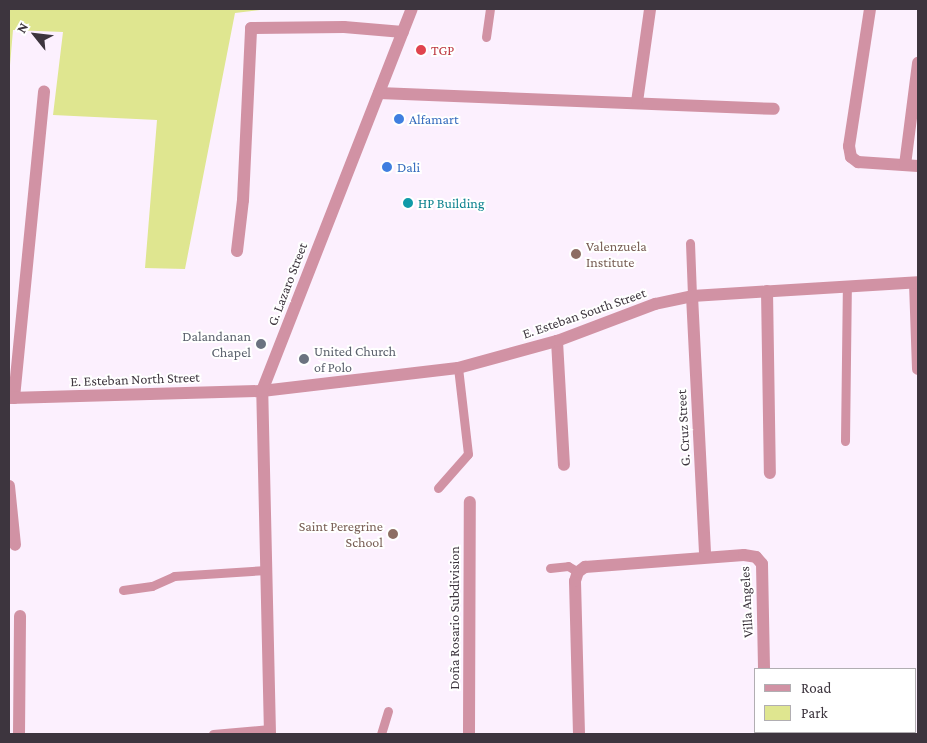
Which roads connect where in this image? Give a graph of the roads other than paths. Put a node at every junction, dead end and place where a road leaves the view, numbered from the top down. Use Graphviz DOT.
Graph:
graph roads {
  1 [pos="412,9"];
  2 [pos="490,9"];
  3 [pos="650,9"];
  4 [pos="870,9"];
  5 [pos="403,32"];
  6 [pos="486,37"];
  7 [pos="918,63"];
  8 [pos="44,91"];
  9 [pos="379,93"];
  10 [pos="638,102"];
  11 [pos="774,110"];
  12 [pos="905,165"];
  13 [pos="918,166"];
  14 [pos="690,243"];
  15 [pos="237,251"];
  16 [pos="917,283"];
  17 [pos="847,287"];
  18 [pos="767,291"];
  19 [pos="692,296"];
  20 [pos="557,341"];
  21 [pos="458,368"];
  22 [pos="918,369"];
  23 [pos="262,391"];
  24 [pos="12,398"];
  25 [pos="845,441"];
  26 [pos="564,465"];
  27 [pos="770,473"];
  28 [pos="9,486"];
  29 [pos="438,488"];
  30 [pos="470,502"];
  31 [pos="15,545"];
  32 [pos="705,557"];
  33 [pos="550,568"];
  34 [pos="267,570"];
  35 [pos="578,572"];
  36 [pos="123,590"];
  37 [pos="20,616"];
  38 [pos="764,668"];
  39 [pos="388,711"];
  40 [pos="270,732"];
  41 [pos="19,734"];
  42 [pos="213,734"];
  43 [pos="381,734"];
  44 [pos="469,734"];
  45 [pos="579,734"];
  1 -- 5 [label="street, G. Lazaro Street"];
  2 -- 6 [label="lane"];
  3 -- 10 [label="street"];
  4 -- 12 [label="street"];
  5 -- 9 [label="street, G. Lazaro Street"];
  5 -- 15 [label="street"];
  7 -- 12 [label="street"];
  8 -- 24 [label="street"];
  9 -- 10 [label="street"];
  9 -- 23 [label="street, G. Lazaro Street"];
  10 -- 11 [label="street"];
  12 -- 13 [label="street"];
  14 -- 19 [label="lane"];
  16 -- 17 [label="street, E. Esteban South Street"];
  16 -- 22 [label="street"];
  17 -- 18 [label="street, E. Esteban South Street"];
  17 -- 25 [label="lane"];
  18 -- 19 [label="street, E. Esteban South Street"];
  18 -- 27 [label="street"];
  19 -- 20 [label="street, E. Esteban South Street"];
  19 -- 32 [label="street, G. Cruz Street"];
  20 -- 21 [label="street, E. Esteban South Street"];
  20 -- 26 [label="street"];
  21 -- 23 [label="street, E. Esteban South Street"];
  21 -- 29 [label="lane"];
  23 -- 24 [label="street, E. Esteban North Street"];
  23 -- 34 [label="street, G. Lazaro Street"];
  28 -- 31 [label="street"];
  30 -- 44 [label="street, Doña Rosario Subdivision"];
  32 -- 35 [label="street"];
  32 -- 38 [label="street, Villa Angeles"];
  33 -- 35 [label="lane"];
  34 -- 36 [label="lane"];
  34 -- 40 [label="street, G. Lazaro Street"];
  35 -- 45 [label="street"];
  37 -- 41 [label="street"];
  39 -- 43 [label="lane"];
  40 -- 42 [label="lane"];
}
